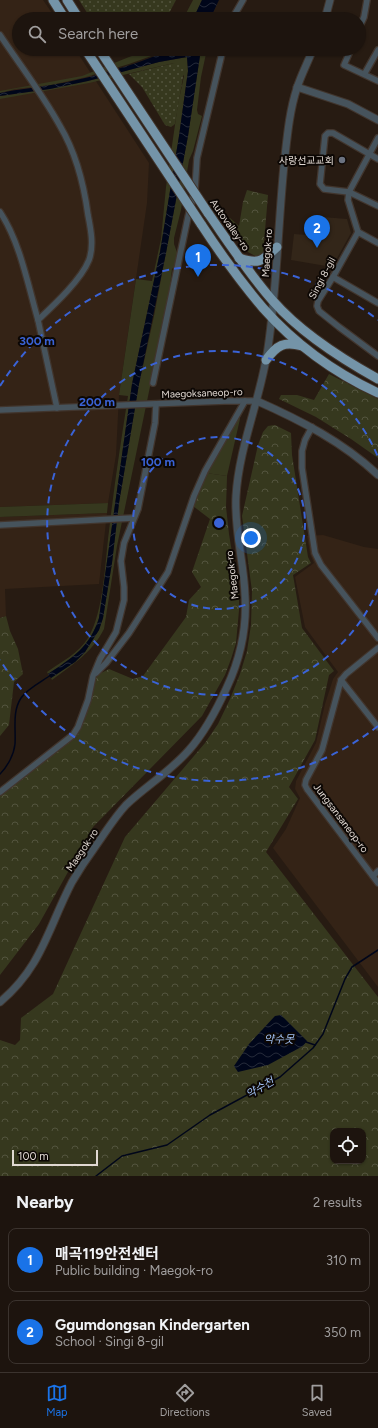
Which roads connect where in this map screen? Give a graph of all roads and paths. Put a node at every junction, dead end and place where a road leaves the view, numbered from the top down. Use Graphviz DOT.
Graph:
graph roads {
  1 [pos="53,0"];
  2 [pos="67,0"];
  3 [pos="243,0"];
  4 [pos="330,0"];
  5 [pos="367,0"];
  6 [pos="61,12"];
  7 [pos="75,12"];
  8 [pos="236,12"];
  9 [pos="327,12"];
  10 [pos="365,12"];
  11 [pos="0,35"];
  12 [pos="378,50"];
  13 [pos="12,53"];
  14 [pos="14,56"];
  15 [pos="90,56"];
  16 [pos="104,56"];
  17 [pos="221,56"];
  18 [pos="310,56"];
  19 [pos="348,56"];
  20 [pos="365,74"];
  21 [pos="378,81"];
  22 [pos="297,87"];
  23 [pos="378,120"];
  24 [pos="378,138"];
  25 [pos="370,154"];
  26 [pos="378,159"];
  27 [pos="349,192"];
  28 [pos="378,206"];
  29 [pos="0,212"];
  30 [pos="358,232"];
  31 [pos="378,243"];
  32 [pos="277,247"];
  33 [pos="239,258"];
  34 [pos="333,277"];
  35 [pos="274,302"];
  36 [pos="378,303"];
  37 [pos="272,317"];
  38 [pos="38,320"];
  39 [pos="304,346"];
  40 [pos="378,356"];
  41 [pos="266,360"];
  42 [pos="378,379"];
  43 [pos="153,383"];
  44 [pos="378,393"];
  45 [pos="245,401"];
  46 [pos="257,401"];
  47 [pos="156,404"];
  48 [pos="57,408"];
  49 [pos="0,410"];
  50 [pos="312,427"];
  51 [pos="378,475"];
  52 [pos="131,518"];
  53 [pos="0,524"];
  54 [pos="378,638"];
  55 [pos="378,648"];
  56 [pos="93,676"];
  57 [pos="341,680"];
  58 [pos="378,727"];
  59 [pos="0,792"];
  60 [pos="378,871"];
  61 [pos="373,876"];
  62 [pos="378,882"];
  63 [pos="0,1002"];
  1 -- 6 [label="highway"];
  2 -- 7 [label="highway"];
  3 -- 8 [label="street"];
  4 -- 9 [label="street"];
  5 -- 10 [label="street"];
  11 -- 13 [label="street"];
  12 -- 20 [label="street"];
  14 -- 38 [label="street"];
  15 -- 37 [label="highway, bridge"];
  16 -- 33 [label="highway, Autovalley-ro, bridge"];
  17 -- 43 [label="street"];
  18 -- 22 [label="street, Maegok-ro"];
  19 -- 20 [label="street"];
  20 -- 21 [label="street"];
  22 -- 23 [label="street"];
  22 -- 32 [label="street, Maegok-ro"];
  24 -- 25 [label="street"];
  25 -- 26 [label="street"];
  25 -- 27 [label="street"];
  25 -- 27 [label="street"];
  27 -- 28 [label="street"];
  27 -- 30 [label="street"];
  29 -- 38 [label="street"];
  30 -- 31 [label="street"];
  30 -- 34 [label="street, Singi 8-gil"];
  32 -- 33 [label="highway"];
  32 -- 35 [label="street, Maegok-ro"];
  33 -- 35 [label="highway, Autovalley-ro"];
  34 -- 36 [label="street"];
  34 -- 40 [label="street, Singi 8-gil"];
  35 -- 37 [label="street, Maegok-ro"];
  35 -- 42 [label="highway, Autovalley-ro"];
  37 -- 39 [label="highway"];
  37 -- 41 [label="street, Maegok-ro"];
  38 -- 48 [label="street"];
  39 -- 41 [label="highway"];
  39 -- 44 [label="highway"];
  41 -- 46 [label="street, Maegok-ro"];
  45 -- 46 [label="street, Maegoksaneop-ro"];
  45 -- 47 [label="street, Maegoksaneop-ro"];
  45 -- 56 [label="street"];
  46 -- 50 [label="street"];
  46 -- 63 [label="street, Maegok-ro"];
  47 -- 48 [label="street, Maegoksaneop-ro"];
  47 -- 52 [label="street"];
  48 -- 49 [label="street"];
  50 -- 51 [label="street"];
  50 -- 54 [label="street"];
  52 -- 53 [label="street"];
  52 -- 56 [label="street"];
  55 -- 57 [label="street"];
  56 -- 59 [label="street"];
  57 -- 58 [label="street"];
  57 -- 61 [label="street, Jungsansaneop-ro"];
  60 -- 61 [label="street"];
  61 -- 62 [label="street, Jungsansaneop-ro"];
}
